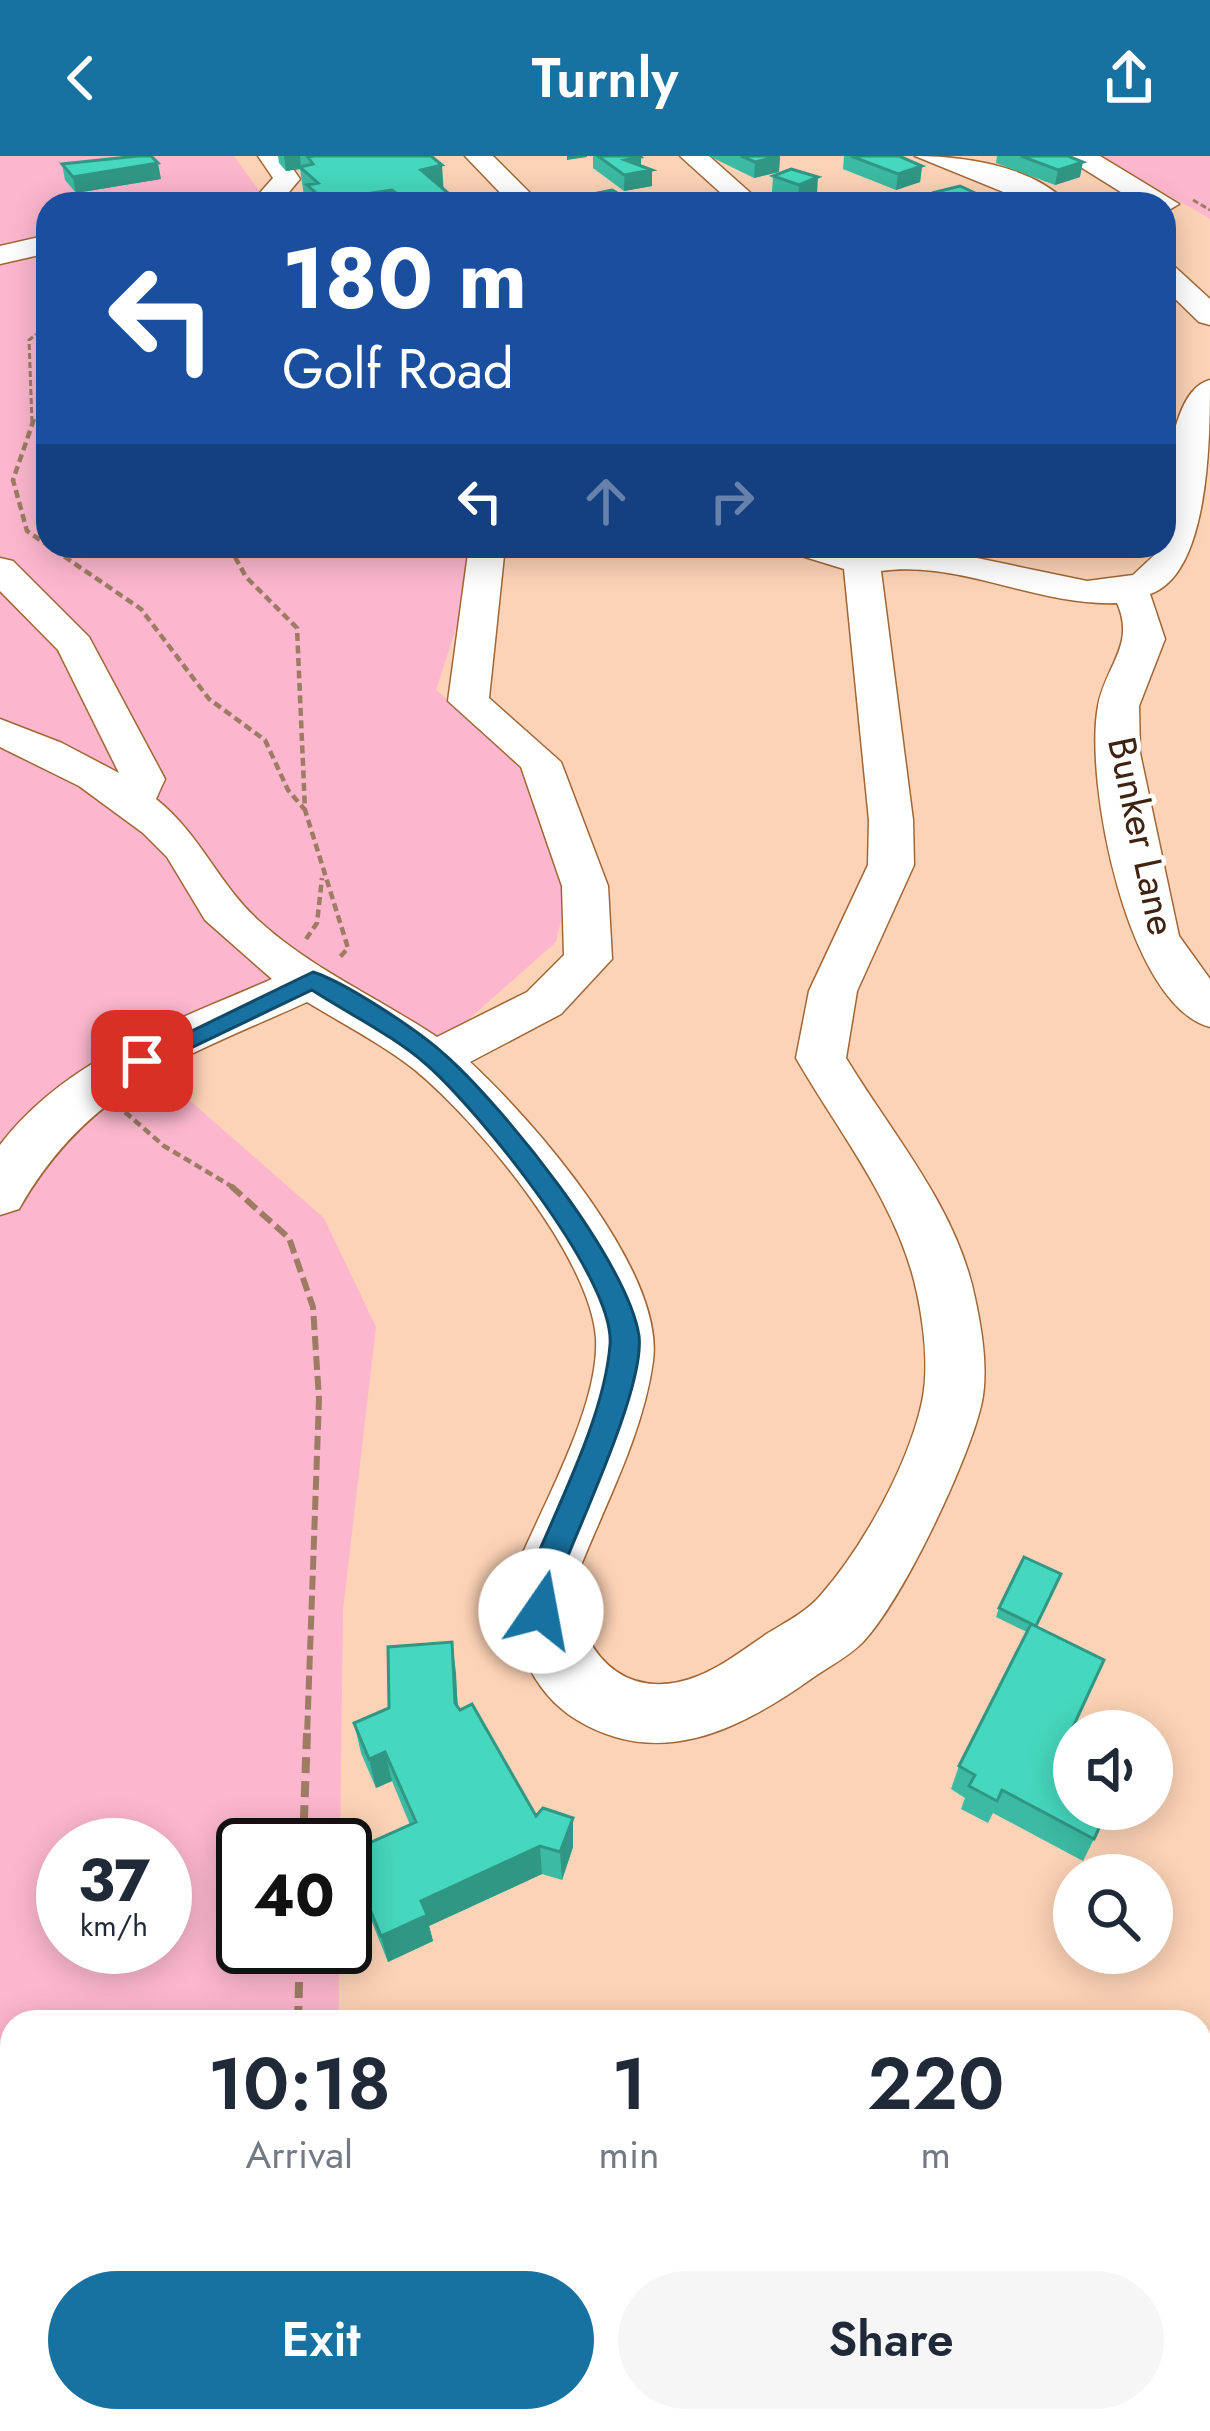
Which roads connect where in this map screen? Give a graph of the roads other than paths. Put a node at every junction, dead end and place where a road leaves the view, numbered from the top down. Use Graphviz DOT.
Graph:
graph roads {
  1 [pos="304,156"];
  2 [pos="478,156"];
  3 [pos="693,156"];
  4 [pos="928,156"];
  5 [pos="1078,156"];
  6 [pos="272,158"];
  7 [pos="275,192"];
  8 [pos="515,192"];
  9 [pos="735,192"];
  10 [pos="1031,192"];
  11 [pos="1142,192"];
  12 [pos="36,248"];
  13 [pos="36,257"];
  14 [pos="0,259"];
  15 [pos="1176,283"];
  16 [pos="1210,316"];
  17 [pos="1210,390"];
  18 [pos="1176,551"];
  19 [pos="486,558"];
  20 [pos="851,558"];
  21 [pos="891,558"];
  22 [pos="913,558"];
  23 [pos="1170,558"];
  24 [pos="865,562"];
  25 [pos="0,569"];
  26 [pos="1128,587"];
  27 [pos="0,731"];
  28 [pos="132,803"];
  29 [pos="307,971"];
  30 [pos="1210,1011"];
  31 [pos="435,1059"];
  32 [pos="0,1195"];
  1 -- 6 [label="street"];
  2 -- 8 [label="street"];
  3 -- 9 [label="street"];
  4 -- 10 [label="street"];
  5 -- 11 [label="main road"];
  6 -- 7 [label="street"];
  12 -- 14 [label="street"];
  13 -- 14 [label="street"];
  15 -- 16 [label="street"];
  17 -- 18 [label="street"];
  19 -- 31 [label="street"];
  20 -- 24 [label="street"];
  21 -- 24 [label="street"];
  22 -- 26 [label="street"];
  23 -- 26 [label="street"];
  24 -- 31 [label="street"];
  25 -- 28 [label="street"];
  26 -- 30 [label="street, Bunker Lane"];
  27 -- 28 [label="street"];
  28 -- 29 [label="street"];
  29 -- 31 [label="street"];
  29 -- 32 [label="street"];
}
